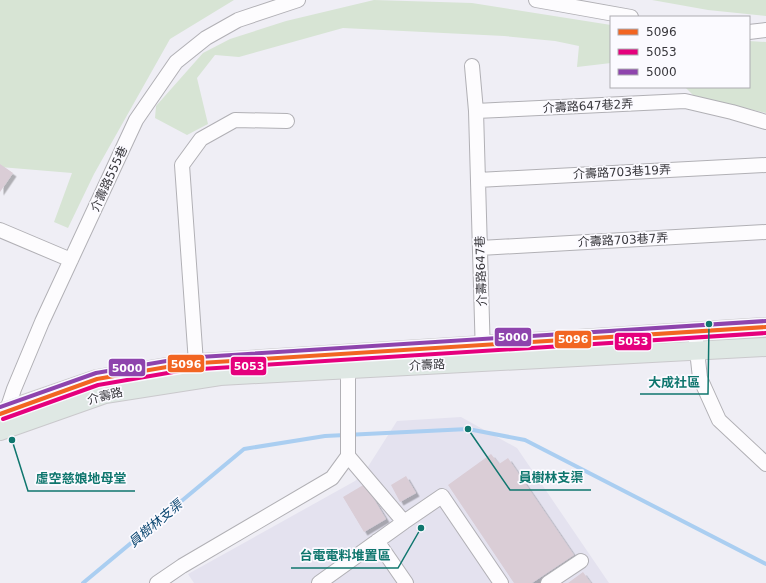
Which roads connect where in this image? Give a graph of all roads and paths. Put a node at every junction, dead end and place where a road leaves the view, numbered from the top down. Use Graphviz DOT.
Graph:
graph roads {
  1 [pos="298,0"];
  2 [pos="536,0"];
  3 [pos="625,16"];
  4 [pos="766,30"];
  5 [pos="750,32"];
  6 [pos="472,66"];
  7 [pos="476,111"];
  8 [pos="287,121"];
  9 [pos="766,122"];
  10 [pos="766,165"];
  11 [pos="478,180"];
  12 [pos="0,230"];
  13 [pos="766,232"];
  14 [pos="480,248"];
  15 [pos="71,260"];
  16 [pos="766,326"];
  17 [pos="695,332"];
  18 [pos="766,347"];
  19 [pos="698,351"];
  20 [pos="483,354"];
  21 [pos="348,361"];
  22 [pos="196,363"];
  23 [pos="2,421"];
  24 [pos="348,456"];
  25 [pos="766,464"];
  26 [pos="404,522"];
  27 [pos="377,541"];
  28 [pos="581,561"];
  29 [pos="157,583"];
  30 [pos="319,583"];
  31 [pos="406,583"];
  32 [pos="501,583"];
  33 [pos="548,583"];
  1 -- 15 [label="street, 介壽路555巷"];
  2 -- 3 [label="street"];
  4 -- 5 [label="street"];
  6 -- 7 [label="street"];
  7 -- 9 [label="street, 介壽路647巷2弄"];
  7 -- 11 [label="street"];
  8 -- 22 [label="street"];
  10 -- 11 [label="street, 介壽路703巷19弄"];
  11 -- 14 [label="street, 介壽路647巷"];
  12 -- 15 [label="street"];
  13 -- 14 [label="street, 介壽路703巷7弄"];
  14 -- 20 [label="street, 介壽路647巷"];
  15 -- 23 [label="street, 介壽路555巷"];
  16 -- 17 [label="main road, 介壽路"];
  17 -- 19 [label="street"];
  17 -- 20 [label="main road, 介壽路"];
  18 -- 19 [label="main road, 介壽路"];
  19 -- 20 [label="main road, 介壽路"];
  19 -- 25 [label="street"];
  20 -- 21 [label="main road, 介壽路"];
  21 -- 22 [label="main road, 介壽路"];
  21 -- 23 [label="main road, 介壽路"];
  21 -- 24 [label="street"];
  22 -- 23 [label="main road, 介壽路"];
  24 -- 26 [label="street"];
  24 -- 29 [label="street"];
  26 -- 27 [label="street"];
  26 -- 32 [label="street"];
  27 -- 30 [label="street"];
  27 -- 31 [label="street"];
  28 -- 33 [label="street"];
}
